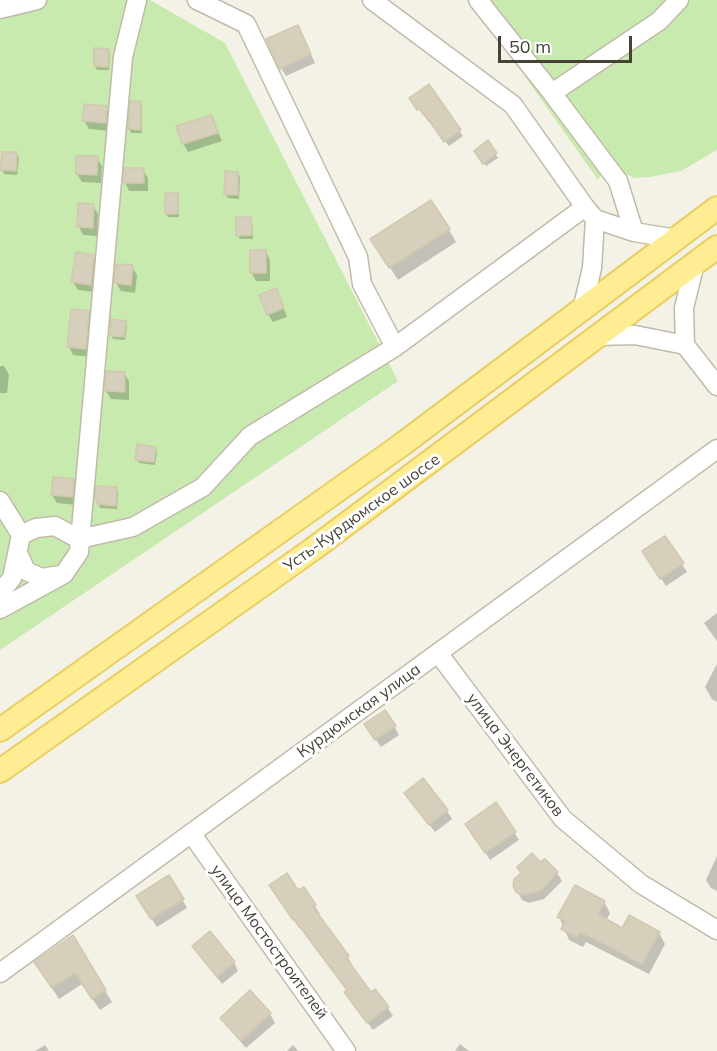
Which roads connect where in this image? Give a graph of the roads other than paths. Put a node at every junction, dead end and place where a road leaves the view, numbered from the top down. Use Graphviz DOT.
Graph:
graph roads {
  1 [pos="37,0"];
  2 [pos="137,0"];
  3 [pos="197,0"];
  4 [pos="372,0"];
  5 [pos="477,0"];
  6 [pos="679,0"];
  7 [pos="0,9"];
  8 [pos="552,93"];
  9 [pos="717,208"];
  10 [pos="590,213"];
  11 [pos="634,232"];
  12 [pos="676,239"];
  13 [pos="717,247"];
  14 [pos="694,263"];
  15 [pos="582,310"];
  16 [pos="597,336"];
  17 [pos="685,345"];
  18 [pos="395,347"];
  19 [pos="717,386"];
  20 [pos="717,449"];
  21 [pos="0,501"];
  22 [pos="79,539"];
  23 [pos="19,544"];
  24 [pos="64,574"];
  25 [pos="0,593"];
  26 [pos="0,609"];
  27 [pos="438,653"];
  28 [pos="0,730"];
  29 [pos="0,771"];
  30 [pos="191,833"];
  31 [pos="717,930"];
  32 [pos="0,973"];
  33 [pos="346,1051"];
  1 -- 7 [label="street"];
  2 -- 22 [label="street"];
  3 -- 18 [label="street"];
  4 -- 10 [label="street"];
  5 -- 8 [label="street"];
  6 -- 8 [label="street"];
  8 -- 11 [label="street"];
  9 -- 12 [label="main road, Усть-Курдюмское шоссе"];
  10 -- 11 [label="street"];
  10 -- 15 [label="street"];
  10 -- 18 [label="street"];
  11 -- 12 [label="street"];
  12 -- 15 [label="main road, Усть-Курдюмское шоссе"];
  13 -- 14 [label="main road, Усть-Курдюмское шоссе"];
  14 -- 16 [label="main road, Усть-Курдюмское шоссе"];
  14 -- 17 [label="street"];
  15 -- 28 [label="main road, Усть-Курдюмское шоссе"];
  16 -- 17 [label="street"];
  16 -- 29 [label="main road, Усть-Курдюмское шоссе"];
  17 -- 19 [label="street"];
  18 -- 22 [label="street"];
  20 -- 27 [label="street, Курдюмская улица"];
  21 -- 23 [label="street"];
  22 -- 23 [label="street"];
  22 -- 24 [label="street"];
  23 -- 24 [label="street"];
  23 -- 25 [label="street"];
  24 -- 26 [label="street"];
  27 -- 30 [label="street, Курдюмская улица"];
  27 -- 31 [label="street, улица Энергетиков"];
  30 -- 32 [label="street, Курдюмская улица"];
  30 -- 33 [label="street, улица Мостостроителей"];
}
